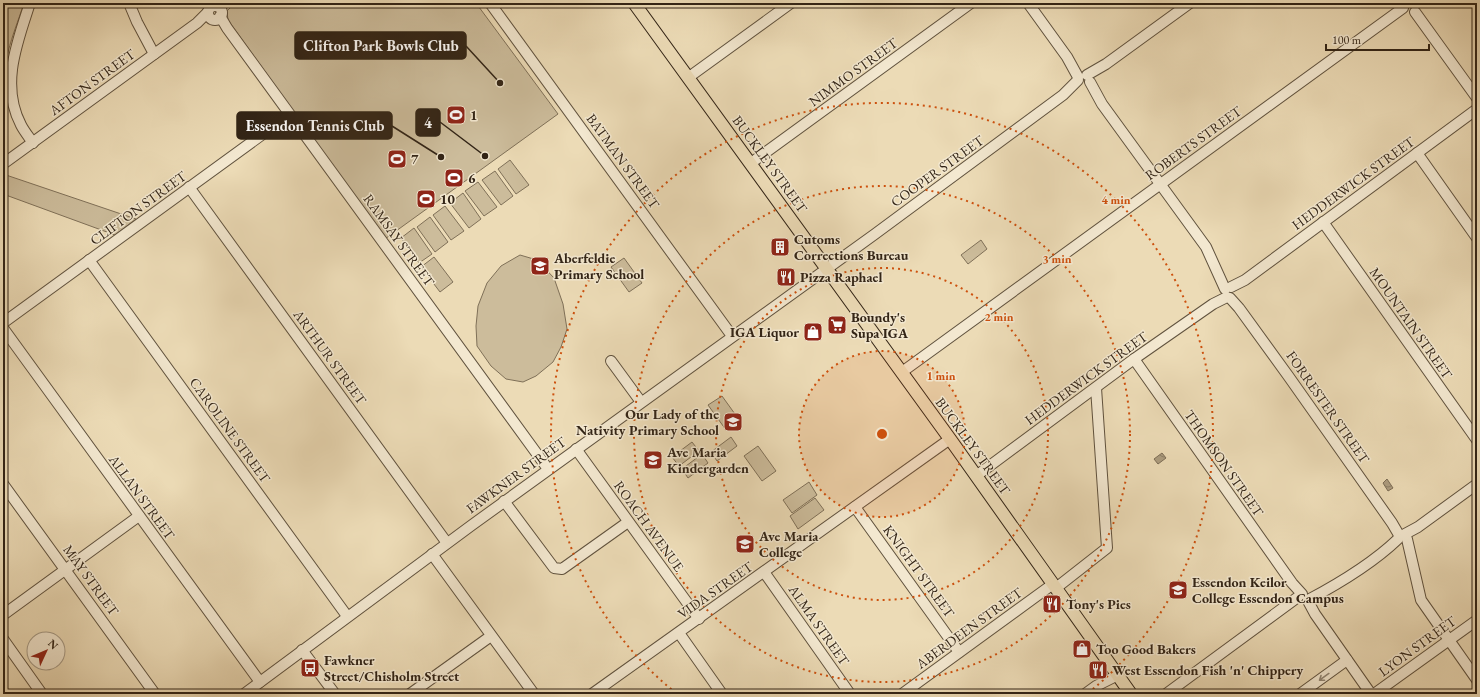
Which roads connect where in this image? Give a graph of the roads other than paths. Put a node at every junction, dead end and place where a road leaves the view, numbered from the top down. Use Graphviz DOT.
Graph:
graph roads {
  1 [pos="30,3"];
  2 [pos="130,3"];
  3 [pos="490,3"];
  4 [pos="634,3"];
  5 [pos="791,3"];
  6 [pos="971,3"];
  7 [pos="1028,3"];
  8 [pos="1190,3"];
  9 [pos="1403,5"];
  10 [pos="1417,7"];
  11 [pos="218,11"];
  12 [pos="154,54"];
  13 [pos="689,77"];
  14 [pos="1084,80"];
  15 [pos="1477,98"];
  16 [pos="1477,109"];
  17 [pos="289,115"];
  18 [pos="33,143"];
  19 [pos="1417,153"];
  20 [pos="751,163"];
  21 [pos="3,164"];
  22 [pos="1160,184"];
  23 [pos="189,187"];
  24 [pos="1323,222"];
  25 [pos="1477,238"];
  26 [pos="89,260"];
  27 [pos="826,268"];
  28 [pos="1229,292"];
  29 [pos="3,323"];
  30 [pos="3,328"];
  31 [pos="732,336"];
  32 [pos="1134,359"];
  33 [pos="611,361"];
  34 [pos="902,372"];
  35 [pos="1096,388"];
  36 [pos="641,402"];
  37 [pos="950,439"];
  38 [pos="1477,440"];
  39 [pos="576,449"];
  40 [pos="548,469"];
  41 [pos="976,476"];
  42 [pos="3,484"];
  43 [pos="1477,484"];
  44 [pos="504,501"];
  45 [pos="855,507"];
  46 [pos="139,516"];
  47 [pos="628,522"];
  48 [pos="1403,538"];
  49 [pos="447,543"];
  50 [pos="432,554"];
  51 [pos="66,570"];
  52 [pos="764,572"];
  53 [pos="1055,586"];
  54 [pos="1303,599"];
  55 [pos="3,615"];
  56 [pos="347,616"];
  57 [pos="699,619"];
  58 [pos="1477,620"];
  59 [pos="679,633"];
  60 [pos="491,636"];
  61 [pos="3,639"];
  62 [pos="1448,640"];
  63 [pos="302,650"];
  64 [pos="959,652"];
  65 [pos="1347,660"];
  66 [pos="1115,672"];
  67 [pos="1477,680"];
  68 [pos="260,682"];
  69 [pos="42,694"];
  70 [pos="155,694"];
  71 [pos="244,694"];
  72 [pos="335,694"];
  73 [pos="410,694"];
  74 [pos="534,694"];
  75 [pos="593,694"];
  76 [pos="722,694"];
  77 [pos="850,694"];
  78 [pos="902,694"];
  79 [pos="1084,694"];
  80 [pos="1131,694"];
  81 [pos="1166,694"];
  82 [pos="1300,694"];
  83 [pos="1372,694"];
  1 -- 18 [label="street"];
  2 -- 12 [label="street"];
  3 -- 31 [label="street, BATMAN STREET"];
  4 -- 13 [label="main road, BUCKLEY STREET"];
  5 -- 13 [label="street"];
  6 -- 20 [label="street, NIMMO STREET"];
  7 -- 14 [label="street, FORRESTER STREET"];
  8 -- 14 [label="street, COOPER STREET"];
  9 -- 10 [label="street"];
  9 -- 22 [label="street, ROBERTS STREET"];
  10 -- 15 [label="street"];
  11 -- 12 [label="street, AFTON STREET"];
  11 -- 17 [label="street, RAMSAY STREET"];
  12 -- 18 [label="street, AFTON STREET"];
  13 -- 20 [label="main road, BUCKLEY STREET"];
  14 -- 22 [label="street, FORRESTER STREET"];
  14 -- 27 [label="street, COOPER STREET"];
  16 -- 19 [label="street, HEDDERWICK STREET"];
  17 -- 23 [label="street, CLIFTON STREET"];
  17 -- 40 [label="street, RAMSAY STREET"];
  18 -- 21 [label="street, AFTON STREET"];
  19 -- 24 [label="street, HEDDERWICK STREET"];
  19 -- 25 [label="street"];
  20 -- 27 [label="main road, BUCKLEY STREET"];
  22 -- 28 [label="street, FORRESTER STREET"];
  22 -- 34 [label="street, ROBERTS STREET"];
  23 -- 26 [label="street, CLIFTON STREET"];
  23 -- 49 [label="street, ARTHUR STREET"];
  24 -- 28 [label="street, HEDDERWICK STREET"];
  24 -- 38 [label="street, MOUNTAIN STREET"];
  26 -- 29 [label="street, CLIFTON STREET"];
  26 -- 56 [label="street, CAROLINE STREET"];
  27 -- 31 [label="street, FAWKNER STREET"];
  27 -- 34 [label="main road, BUCKLEY STREET"];
  28 -- 32 [label="street, HEDDERWICK STREET"];
  28 -- 48 [label="street, FORRESTER STREET"];
  30 -- 46 [label="street, ALLAN STREET"];
  31 -- 36 [label="street, FAWKNER STREET"];
  32 -- 35 [label="street, HEDDERWICK STREET"];
  32 -- 54 [label="street, THOMSON STREET"];
  33 -- 36 [label="street"];
  34 -- 37 [label="main road, BUCKLEY STREET"];
  35 -- 41 [label="street, HEDDERWICK STREET"];
  35 -- 53 [label="street, ABERDEEN STREET"];
  36 -- 39 [label="street, FAWKNER STREET"];
  37 -- 41 [label="main road, BUCKLEY STREET"];
  37 -- 45 [label="street, VIDA STREET"];
  39 -- 40 [label="street, FAWKNER STREET"];
  39 -- 47 [label="street, ROACH AVENUE"];
  40 -- 44 [label="street, FAWKNER STREET"];
  41 -- 53 [label="main road, BUCKLEY STREET"];
  42 -- 51 [label="street, MAY STREET"];
  43 -- 48 [label="street"];
  44 -- 47 [label="street"];
  44 -- 49 [label="street, FAWKNER STREET"];
  45 -- 52 [label="street, VIDA STREET"];
  45 -- 64 [label="street, KNIGHT STREET"];
  46 -- 51 [label="street"];
  46 -- 68 [label="street, ALLAN STREET"];
  47 -- 57 [label="street, ROACH AVENUE"];
  48 -- 54 [label="street"];
  48 -- 62 [label="street, FORRESTER STREET"];
  49 -- 50 [label="street, FAWKNER STREET"];
  50 -- 56 [label="street, FAWKNER STREET"];
  50 -- 60 [label="street"];
  51 -- 55 [label="street"];
  51 -- 70 [label="street, MAY STREET"];
  52 -- 57 [label="street, VIDA STREET"];
  52 -- 77 [label="street, ALMA STREET"];
  53 -- 64 [label="street, ABERDEEN STREET"];
  53 -- 66 [label="main road, BUCKLEY STREET"];
  54 -- 65 [label="street, THOMSON STREET"];
  54 -- 81 [label="street"];
  56 -- 63 [label="street, FAWKNER STREET"];
  57 -- 59 [label="street, VIDA STREET"];
  58 -- 62 [label="street, LYON STREET"];
  59 -- 75 [label="street, VIDA STREET"];
  59 -- 76 [label="street"];
  60 -- 73 [label="street"];
  60 -- 74 [label="street"];
  61 -- 69 [label="street"];
  62 -- 67 [label="street, FORRESTER STREET"];
  62 -- 83 [label="street, LYON STREET"];
  63 -- 68 [label="street, FAWKNER STREET"];
  63 -- 72 [label="street"];
  64 -- 78 [label="street, ABERDEEN STREET"];
  65 -- 82 [label="street, one-way"];
  65 -- 83 [label="street, THOMSON STREET"];
  66 -- 79 [label="street"];
  66 -- 80 [label="main road, BUCKLEY STREET"];
  68 -- 71 [label="street, FAWKNER STREET"];
}
